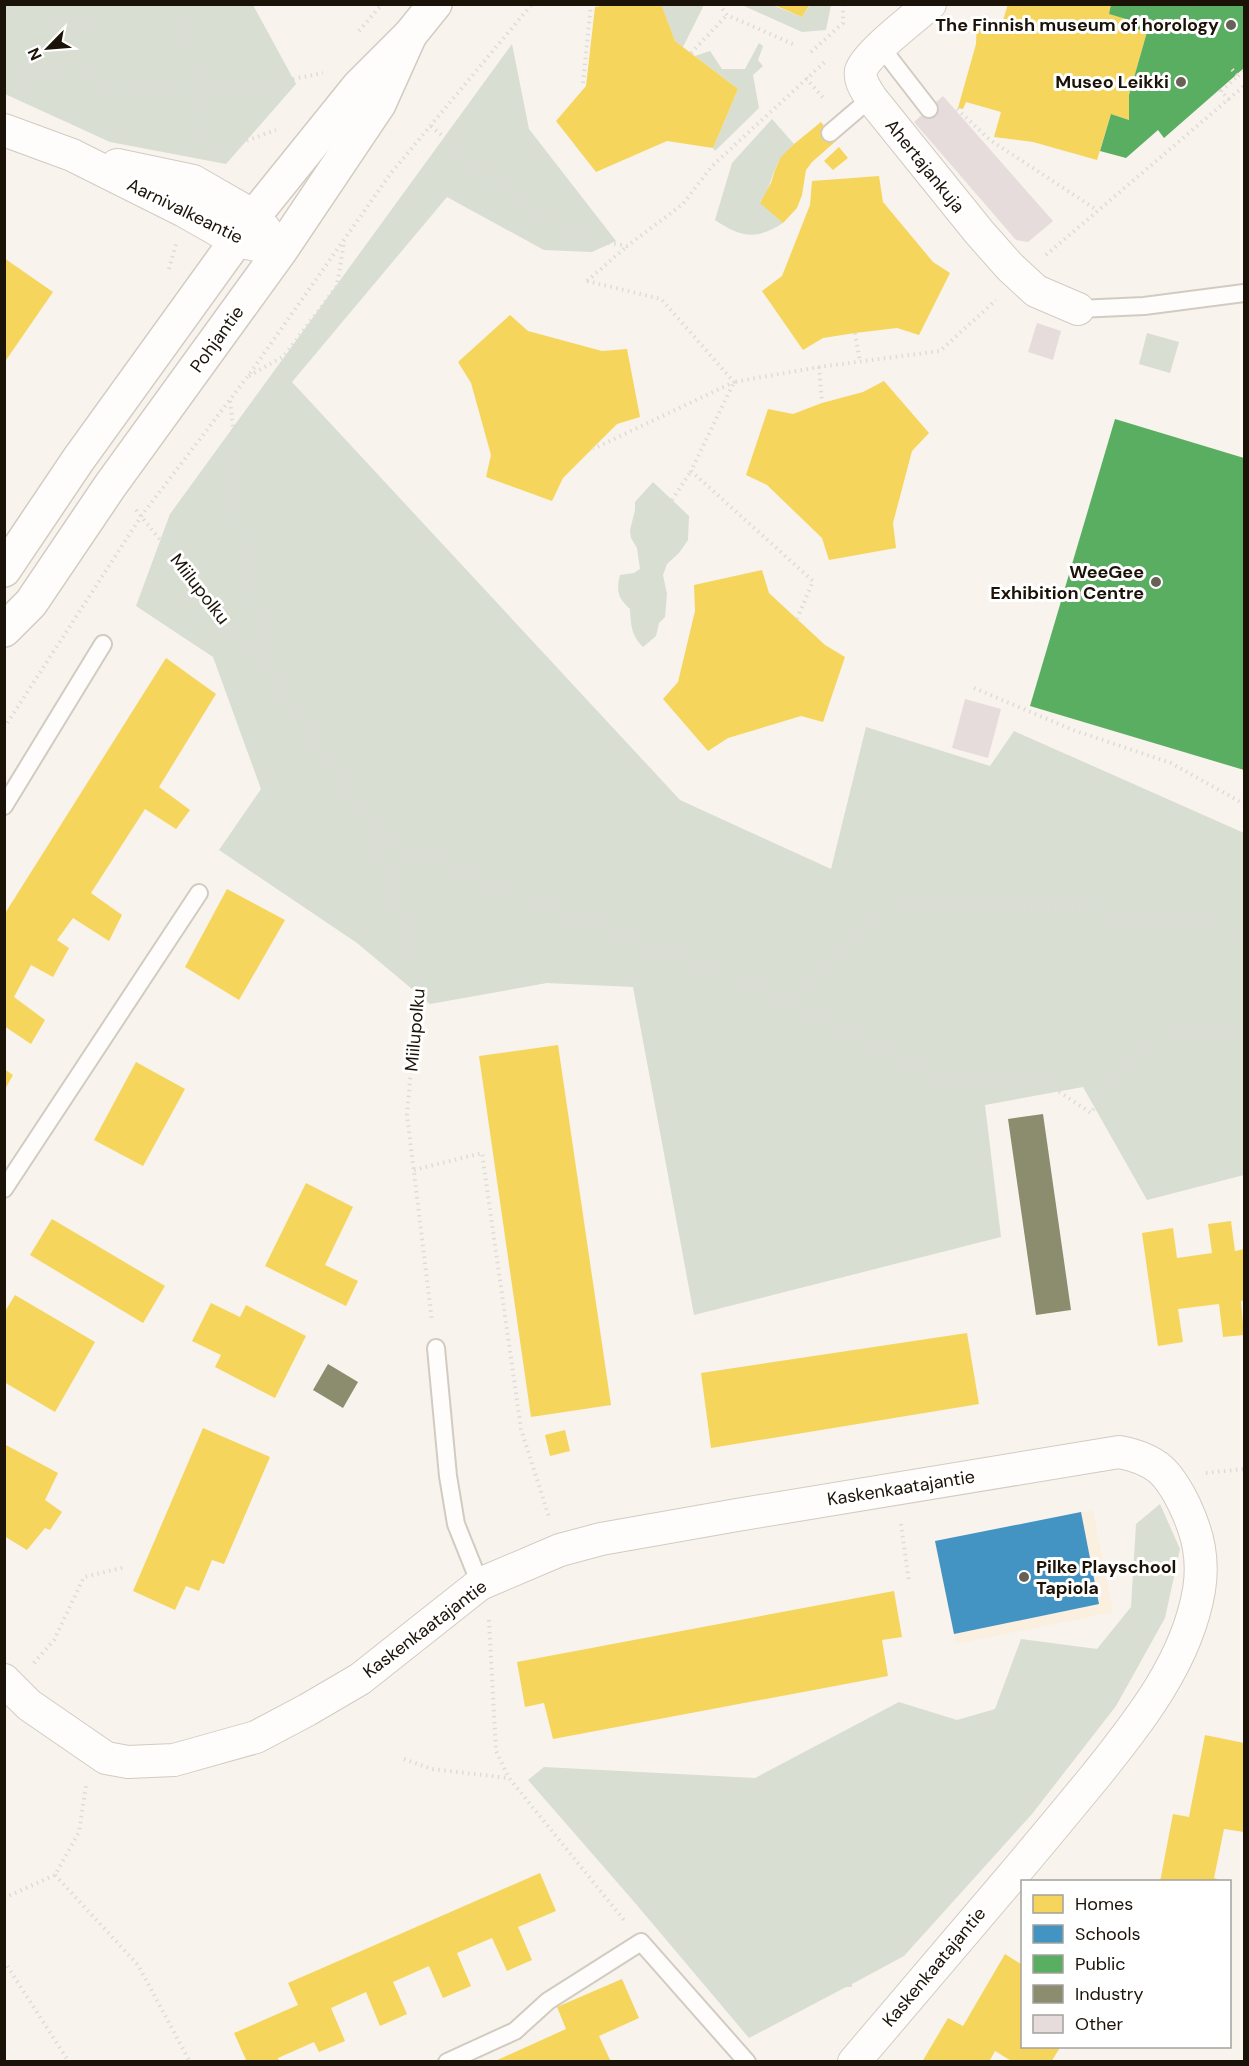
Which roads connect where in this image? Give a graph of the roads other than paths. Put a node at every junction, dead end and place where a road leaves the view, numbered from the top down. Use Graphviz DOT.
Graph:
graph roads {
  1 [pos="435,4"];
  2 [pos="930,4"];
  3 [pos="410,35"];
  4 [pos="881,47"];
  5 [pos="871,98"];
  6 [pos="929,109"];
  7 [pos="10,119"];
  8 [pos="830,133"];
  9 [pos="72,155"];
  10 [pos="246,228"];
  11 [pos="281,250"];
  12 [pos="1245,293"];
  13 [pos="1078,309"];
  14 [pos="4,570"];
  15 [pos="4,630"];
  16 [pos="103,644"];
  17 [pos="4,806"];
  18 [pos="199,893"];
  19 [pos="4,1189"];
  20 [pos="436,1348"];
  21 [pos="480,1584"];
  22 [pos="8,1684"];
  23 [pos="739,2059"];
  24 [pos="447,2061"];
  25 [pos="854,2061"];
  1 -- 3 [label="main road, Pohjantie"];
  2 -- 4 [label="street, Ahertajankuja"];
  3 -- 10 [label="main road, Pohjantie"];
  3 -- 11 [label="main road, Pohjantie"];
  4 -- 5 [label="street, Ahertajankuja"];
  4 -- 6 [label="lane"];
  5 -- 8 [label="lane"];
  5 -- 13 [label="street, Ahertajankuja"];
  7 -- 9 [label="street, Aarnivalkeantie"];
  9 -- 10 [label="street, Aarnivalkeantie"];
  9 -- 10 [label="street, Aarnivalkeantie"];
  10 -- 11 [label="street, Aarnivalkeantie"];
  10 -- 14 [label="main road, Pohjantie"];
  11 -- 15 [label="main road, Pohjantie"];
  12 -- 13 [label="lane"];
  16 -- 17 [label="lane"];
  18 -- 19 [label="lane"];
  20 -- 21 [label="lane"];
  21 -- 22 [label="street, Kaskenkaatajantie"];
  21 -- 25 [label="street, Kaskenkaatajantie"];
  23 -- 24 [label="lane"];
}
